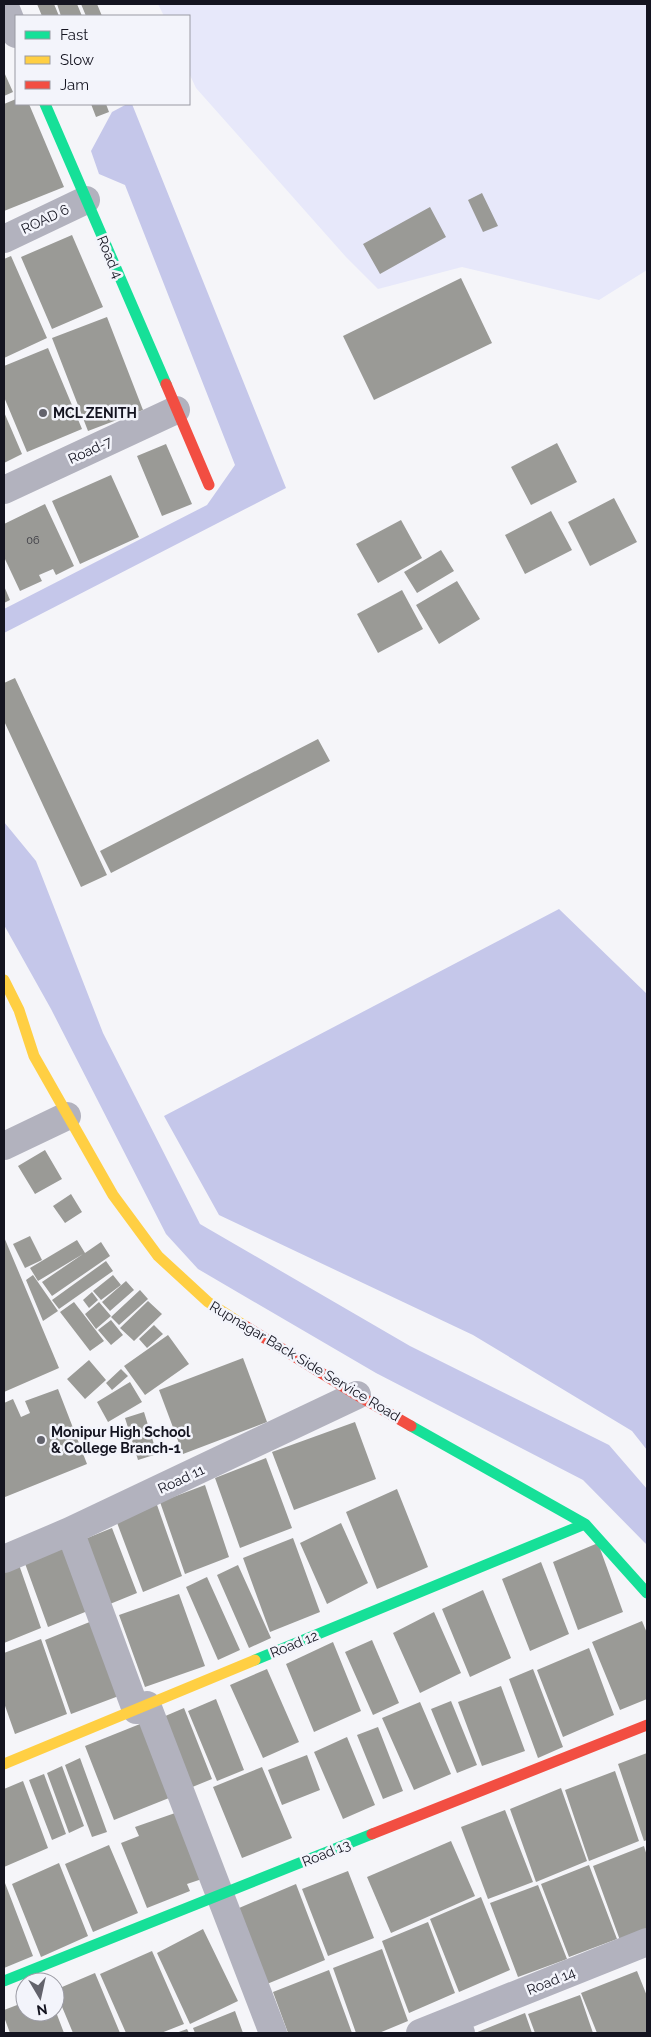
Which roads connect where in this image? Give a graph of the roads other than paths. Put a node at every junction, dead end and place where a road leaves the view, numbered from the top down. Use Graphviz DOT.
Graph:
graph roads {
  1 [pos="4,4"];
  2 [pos="15,32"];
  3 [pos="46,105"];
  4 [pos="86,200"];
  5 [pos="4,239"];
  6 [pos="176,410"];
  7 [pos="209,485"];
  8 [pos="4,490"];
  9 [pos="4,980"];
  10 [pos="11,1014"];
  11 [pos="67,1116"];
  12 [pos="4,1146"];
  13 [pos="357,1396"];
  14 [pos="585,1524"];
  15 [pos="70,1531"];
  16 [pos="4,1558"];
  17 [pos="647,1593"];
  18 [pos="141,1708"];
  19 [pos="647,1725"];
  20 [pos="4,1764"];
  21 [pos="219,1896"];
  22 [pos="647,1942"];
  23 [pos="4,1982"];
  24 [pos="458,2026"];
  25 [pos="273,2033"];
  26 [pos="420,2033"];
  1 -- 2 [label="street"];
  3 -- 4 [label="street, Road 4"];
  4 -- 5 [label="street, ROAD 6"];
  4 -- 6 [label="street, Road 4"];
  6 -- 7 [label="street, Road 4"];
  6 -- 8 [label="street, Road-7"];
  9 -- 10 [label="street, Rupnagar Back Side Service Road"];
  10 -- 11 [label="street, Rupnagar Back Side Service Road"];
  11 -- 12 [label="street"];
  11 -- 13 [label="street, Rupnagar Back Side Service Road"];
  13 -- 14 [label="street, Rupnagar Back Side Service Road"];
  13 -- 15 [label="street, Road 11"];
  14 -- 17 [label="street, Rupnagar Back Side Service Road"];
  14 -- 18 [label="street, Road 12"];
  15 -- 16 [label="street, Road 11"];
  15 -- 18 [label="street"];
  18 -- 20 [label="street, Road 12"];
  18 -- 21 [label="street"];
  19 -- 21 [label="street, Road 13"];
  21 -- 23 [label="street, Road 13"];
  21 -- 25 [label="street"];
  22 -- 24 [label="street, Road 14"];
  24 -- 26 [label="street, Road 14"];
}
